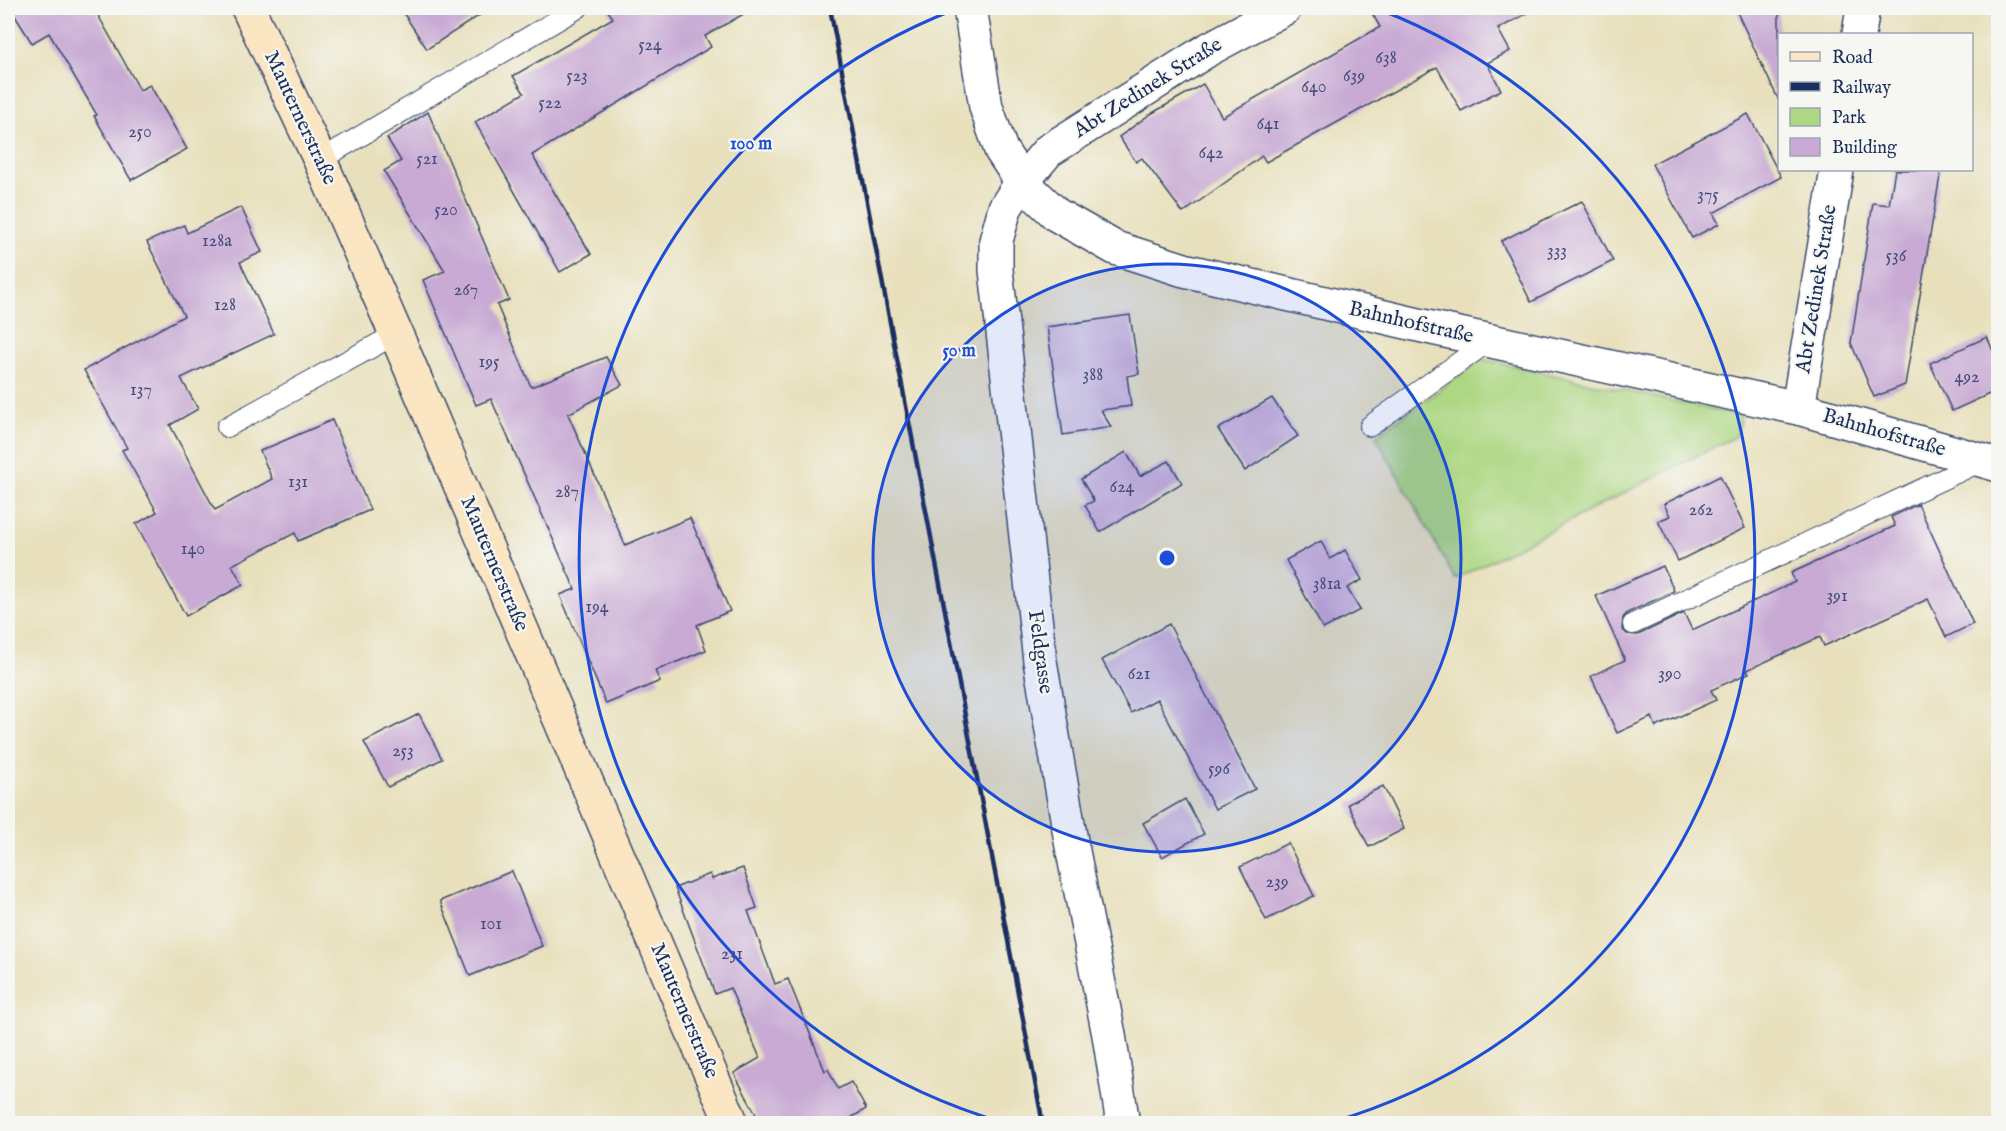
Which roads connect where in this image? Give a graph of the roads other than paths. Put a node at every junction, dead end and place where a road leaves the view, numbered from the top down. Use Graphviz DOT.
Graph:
graph roads {
  1 [pos="248,8"];
  2 [pos="578,8"];
  3 [pos="970,8"];
  4 [pos="1285,8"];
  5 [pos="1863,8"];
  6 [pos="1859,33"];
  7 [pos="320,160"];
  8 [pos="1837,171"];
  9 [pos="1022,182"];
  10 [pos="396,334"];
  11 [pos="1489,341"];
  12 [pos="1798,408"];
  13 [pos="1370,426"];
  14 [pos="227,427"];
  15 [pos="1991,463"];
  16 [pos="1633,624"];
  17 [pos="732,1124"];
  18 [pos="1123,1124"];
  1 -- 7 [label="street, Mauternerstraße"];
  2 -- 7 [label="lane"];
  3 -- 9 [label="street, Bahnhofstraße"];
  4 -- 9 [label="street, Abt Zedinek Straße"];
  5 -- 6 [label="street"];
  7 -- 10 [label="street, Mauternerstraße"];
  8 -- 12 [label="street, Abt Zedinek Straße"];
  9 -- 11 [label="street, Bahnhofstraße"];
  9 -- 18 [label="street, Feldgasse"];
  10 -- 14 [label="lane"];
  10 -- 17 [label="street, Mauternerstraße"];
  11 -- 12 [label="street, Bahnhofstraße"];
  11 -- 13 [label="lane"];
  12 -- 15 [label="street, Bahnhofstraße"];
  15 -- 16 [label="lane"];
}
